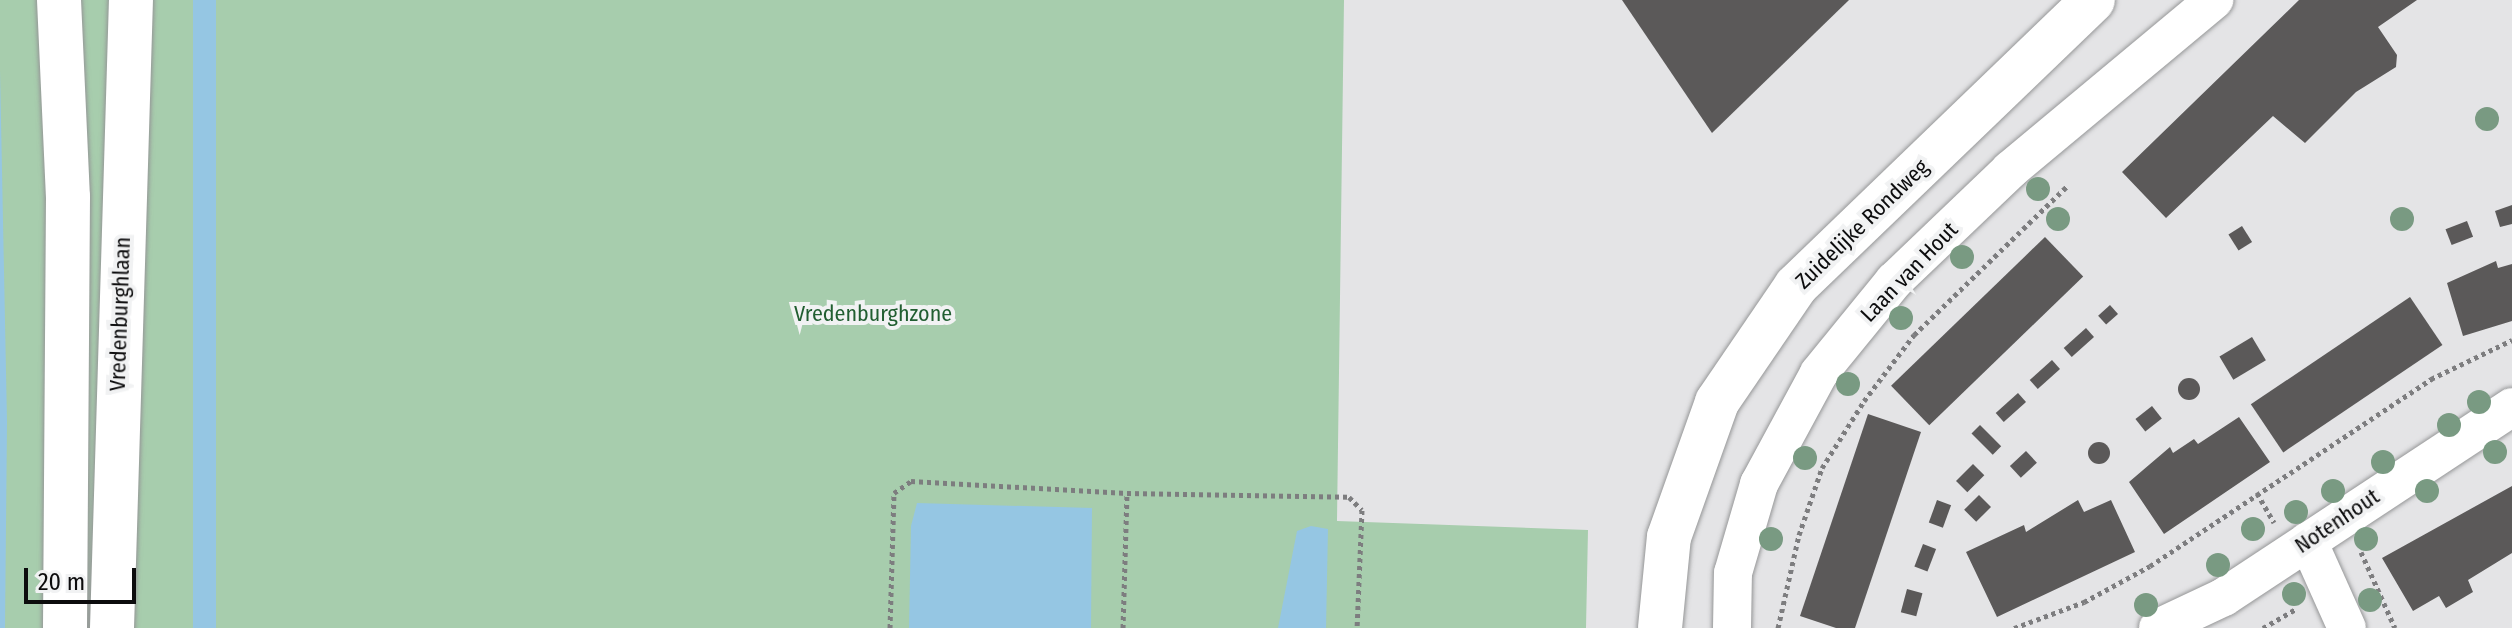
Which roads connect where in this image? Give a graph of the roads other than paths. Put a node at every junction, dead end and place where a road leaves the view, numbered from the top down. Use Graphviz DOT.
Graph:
graph roads {
  1 [pos="59,0"];
  2 [pos="131,0"];
  3 [pos="2093,0"];
  4 [pos="2214,0"];
  5 [pos="2512,407"];
  6 [pos="2308,541"];
  7 [pos="65,628"];
  8 [pos="112,628"];
  9 [pos="1660,628"];
  10 [pos="1732,628"];
  11 [pos="2158,628"];
  12 [pos="2347,628"];
  1 -- 7 [label="main road"];
  2 -- 8 [label="main road, Vredenburghlaan"];
  3 -- 9 [label="main road, Zuidelijke Rondweg"];
  4 -- 10 [label="street, Laan van Hout"];
  5 -- 6 [label="street, Notenhout"];
  6 -- 11 [label="street, Notenhout"];
  6 -- 12 [label="street"];
}
